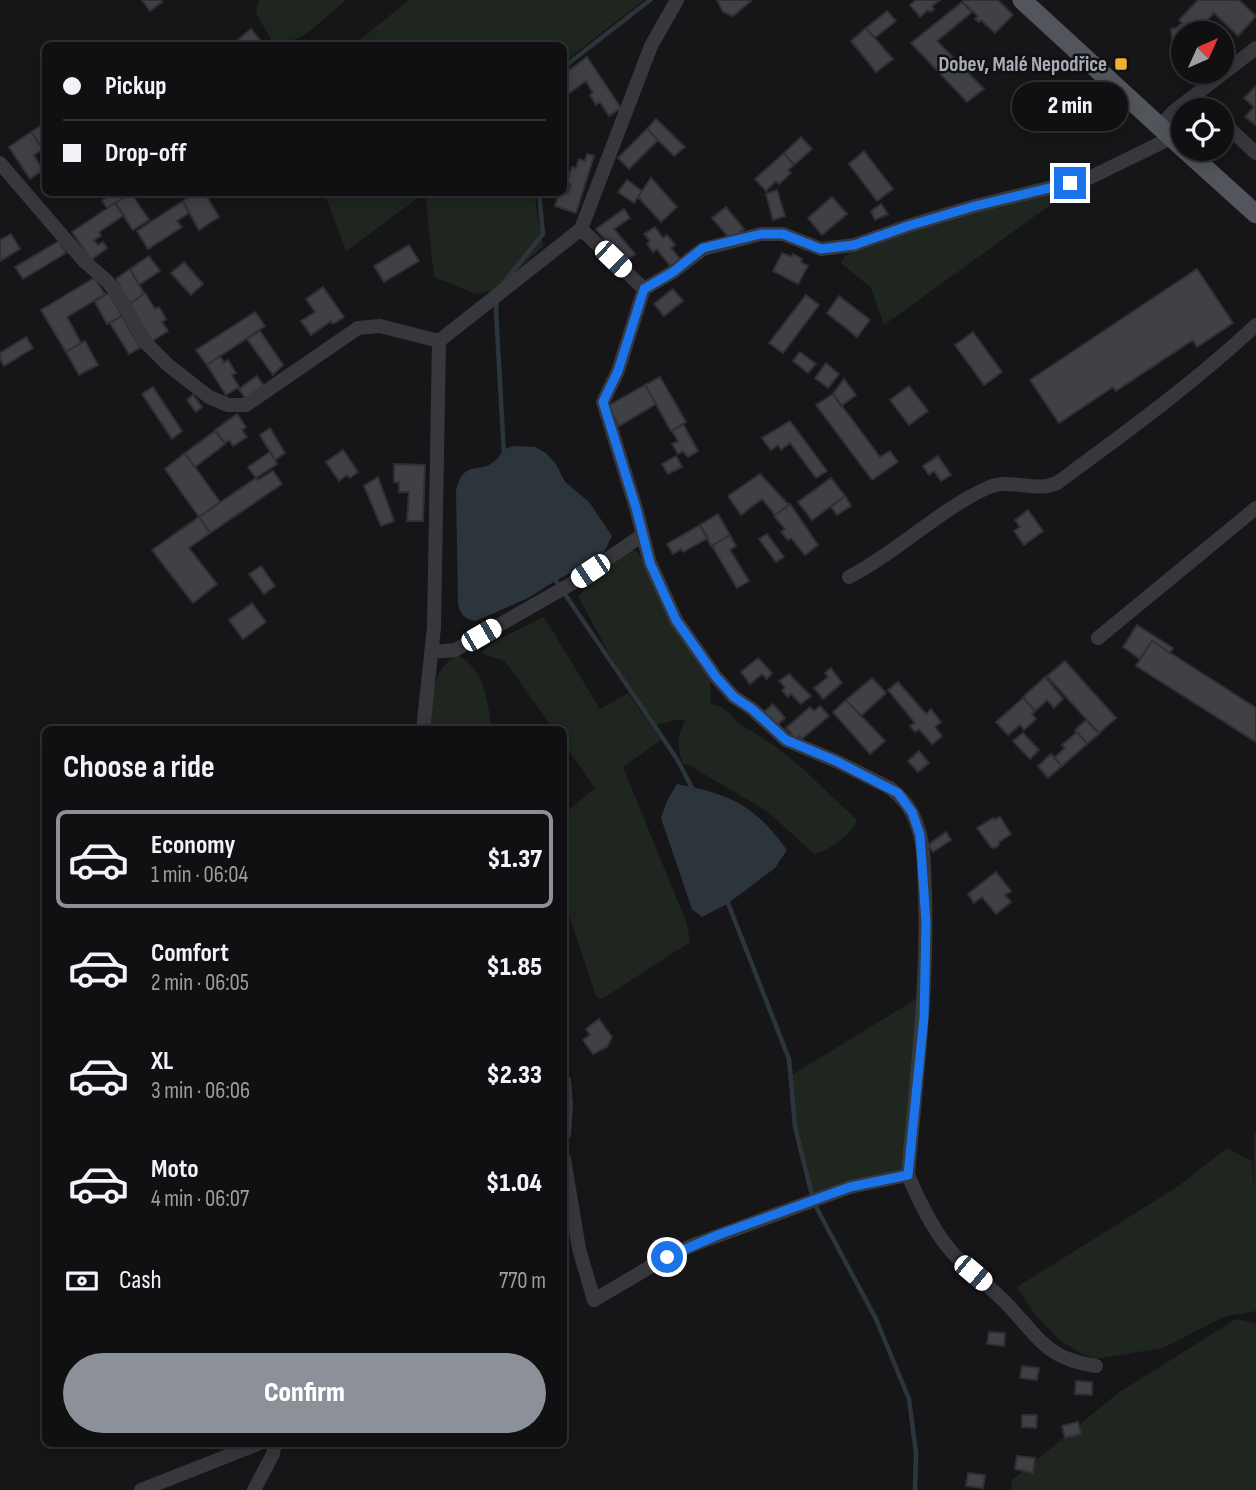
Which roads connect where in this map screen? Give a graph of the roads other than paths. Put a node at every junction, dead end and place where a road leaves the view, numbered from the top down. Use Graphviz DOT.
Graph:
graph roads {
  1 [pos="677,0"];
  2 [pos="1022,0"];
  3 [pos="1256,48"];
  4 [pos="1194,97"];
  5 [pos="1234,133"];
  6 [pos="1171,137"];
  7 [pos="1171,141"];
  8 [pos="1256,153"];
  9 [pos="1197,161"];
  10 [pos="0,163"];
  11 [pos="1256,214"];
  12 [pos="581,229"];
  13 [pos="644,289"];
  14 [pos="1256,325"];
  15 [pos="439,341"];
  16 [pos="1256,508"];
  17 [pos="641,536"];
  18 [pos="849,577"];
  19 [pos="1098,638"];
  20 [pos="432,652"];
  21 [pos="423,726"];
  22 [pos="908,1175"];
  23 [pos="567,1178"];
  24 [pos="1096,1366"];
  25 [pos="250,1447"];
  26 [pos="274,1447"];
  27 [pos="141,1490"];
  28 [pos="254,1490"];
  1 -- 12 [label="street"];
  2 -- 6 [label="main road"];
  3 -- 4 [label="street"];
  5 -- 8 [label="street"];
  7 -- 13 [label="street"];
  9 -- 11 [label="main road"];
  10 -- 15 [label="street"];
  12 -- 13 [label="street"];
  12 -- 15 [label="street"];
  13 -- 17 [label="street"];
  14 -- 18 [label="street"];
  15 -- 20 [label="street"];
  16 -- 19 [label="street"];
  17 -- 20 [label="street"];
  17 -- 22 [label="street"];
  20 -- 21 [label="street"];
  22 -- 23 [label="street"];
  22 -- 24 [label="street"];
  25 -- 27 [label="street"];
  26 -- 28 [label="street"];
}
